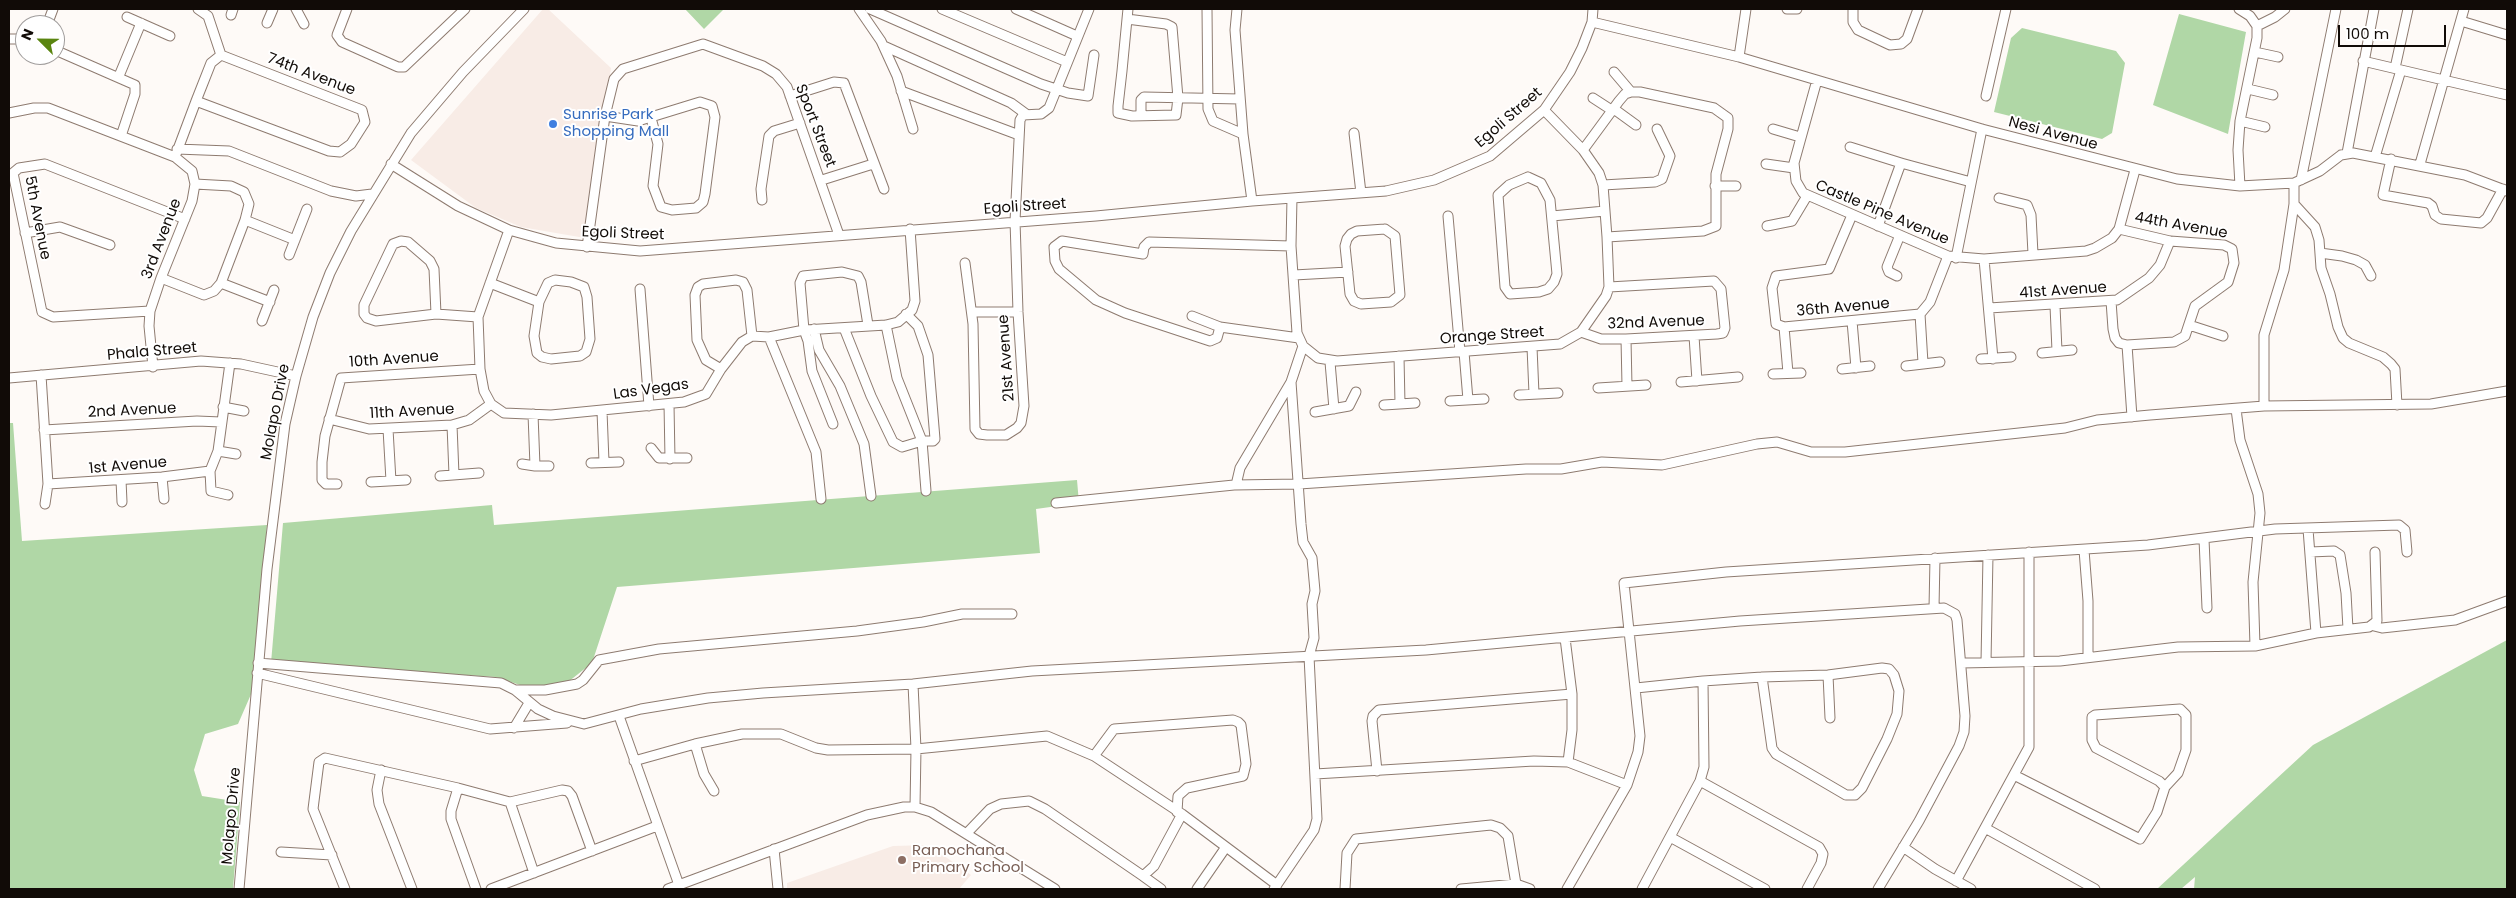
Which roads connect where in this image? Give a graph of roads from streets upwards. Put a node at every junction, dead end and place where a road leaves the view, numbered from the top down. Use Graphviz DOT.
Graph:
graph roads {
  1 [pos="198,9"];
  2 [pos="273,9"];
  3 [pos="296,9"];
  4 [pos="347,9"];
  5 [pos="465,9"];
  6 [pos="524,9"];
  7 [pos="859,9"];
  8 [pos="870,9"];
  9 [pos="942,9"];
  10 [pos="1016,9"];
  11 [pos="1088,9"];
  12 [pos="1128,9"];
  13 [pos="1207,9"];
  14 [pos="1237,9"];
  15 [pos="1593,9"];
  16 [pos="1746,9"];
  17 [pos="1787,9"];
  18 [pos="1797,9"];
  19 [pos="1853,9"];
  20 [pos="1918,9"];
  21 [pos="2006,9"];
  22 [pos="2239,9"];
  23 [pos="2284,9"];
  24 [pos="2336,9"];
  25 [pos="2374,9"];
  26 [pos="2408,9"];
  27 [pos="2464,9"];
  28 [pos="127,17"];
  29 [pos="1127,19"];
  30 [pos="2461,21"];
  31 [pos="1592,22"];
  32 [pos="141,23"];
  33 [pos="267,23"];
  34 [pos="304,24"];
  35 [pos="2257,26"];
  36 [pos="2507,35"];
  37 [pos="170,36"];
  38 [pos="1077,36"];
  39 [pos="884,46"];
  40 [pos="2255,52"];
  41 [pos="65,54"];
  42 [pos="1094,54"];
  43 [pos="221,55"];
  44 [pos="1738,57"];
  45 [pos="2278,57"];
  46 [pos="2363,61"];
  47 [pos="1067,62"];
  48 [pos="2398,69"];
  49 [pos="1614,72"];
  50 [pos="119,76"];
  51 [pos="2444,78"];
  52 [pos="1817,80"];
  53 [pos="1055,89"];
  54 [pos="2248,89"];
  55 [pos="901,91"];
  56 [pos="1631,92"];
  57 [pos="2273,95"];
  58 [pos="2507,95"];
  59 [pos="790,96"];
  60 [pos="1986,96"];
  61 [pos="1178,98"];
  62 [pos="1207,98"];
  63 [pos="1593,98"];
  64 [pos="1240,99"];
  65 [pos="196,101"];
  66 [pos="1544,110"];
  67 [pos="1613,110"];
  68 [pos="9,113"];
  69 [pos="1026,114"];
  70 [pos="605,116"];
  71 [pos="1141,116"];
  72 [pos="650,118"];
  73 [pos="2240,121"];
  74 [pos="800,123"];
  75 [pos="1636,124"];
  76 [pos="2265,127"];
  77 [pos="913,129"];
  78 [pos="1657,129"];
  79 [pos="1773,129"];
  80 [pos="1982,129"];
  81 [pos="1354,133"];
  82 [pos="1243,134"];
  83 [pos="1019,135"];
  84 [pos="121,136"];
  85 [pos="1800,137"];
  86 [pos="1850,147"];
  87 [pos="1583,150"];
  88 [pos="176,153"];
  89 [pos="2346,153"];
  90 [pos="2375,157"];
  91 [pos="2391,159"];
  92 [pos="391,164"];
  93 [pos="873,164"];
  94 [pos="1766,164"];
  95 [pos="1900,164"];
  96 [pos="2420,164"];
  97 [pos="1794,168"];
  98 [pos="2134,170"];
  99 [pos="822,180"];
  100 [pos="1972,182"];
  101 [pos="2297,182"];
  102 [pos="195,184"];
  103 [pos="1603,185"];
  104 [pos="1715,186"];
  105 [pos="1736,186"];
  106 [pos="2240,186"];
  107 [pos="884,189"];
  108 [pos="2505,190"];
  109 [pos="1361,193"];
  110 [pos="372,194"];
  111 [pos="1807,196"];
  112 [pos="1292,198"];
  113 [pos="1999,198"];
  114 [pos="762,200"];
  115 [pos="1252,201"];
  116 [pos="2294,204"];
  117 [pos="308,209"];
  118 [pos="1605,211"];
  119 [pos="1852,215"];
  120 [pos="1448,216"];
  121 [pos="1552,216"];
  122 [pos="185,219"];
  123 [pos="245,220"];
  124 [pos="1015,221"];
  125 [pos="1766,226"];
  126 [pos="1878,226"];
  127 [pos="910,229"];
  128 [pos="2119,229"];
  129 [pos="509,230"];
  130 [pos="25,232"];
  131 [pos="1900,235"];
  132 [pos="839,236"];
  133 [pos="1607,237"];
  134 [pos="295,240"];
  135 [pos="2170,241"];
  136 [pos="110,245"];
  137 [pos="1291,246"];
  138 [pos="587,247"];
  139 [pos="2320,253"];
  140 [pos="289,254"];
  141 [pos="2032,254"];
  142 [pos="1952,257"];
  143 [pos="1984,259"];
  144 [pos="965,263"];
  145 [pos="1348,272"];
  146 [pos="1294,275"];
  147 [pos="1897,276"];
  148 [pos="2371,276"];
  149 [pos="161,278"];
  150 [pos="221,283"];
  151 [pos="490,283"];
  152 [pos="1609,287"];
  153 [pos="640,289"];
  154 [pos="274,290"];
  155 [pos="2111,301"];
  156 [pos="270,302"];
  157 [pos="539,302"];
  158 [pos="2055,306"];
  159 [pos="1989,308"];
  160 [pos="150,311"];
  161 [pos="972,312"];
  162 [pos="1018,312"];
  163 [pos="436,314"];
  164 [pos="906,314"];
  165 [pos="1920,314"];
  166 [pos="1192,316"];
  167 [pos="478,317"];
  168 [pos="262,321"];
  169 [pos="1852,321"];
  170 [pos="868,325"];
  171 [pos="886,325"];
  172 [pos="2189,325"];
  173 [pos="1220,327"];
  174 [pos="1784,327"];
  175 [pos="844,328"];
  176 [pos="814,329"];
  177 [pos="804,330"];
  178 [pos="1581,332"];
  179 [pos="752,336"];
  180 [pos="768,336"];
  181 [pos="1694,336"];
  182 [pos="2223,336"];
  183 [pos="1626,339"];
  184 [pos="1301,342"];
  185 [pos="2127,345"];
  186 [pos="1532,347"];
  187 [pos="2072,350"];
  188 [pos="2057,351"];
  189 [pos="1462,352"];
  190 [pos="2042,353"];
  191 [pos="1399,356"];
  192 [pos="2011,357"];
  193 [pos="1993,359"];
  194 [pos="1981,360"];
  195 [pos="1330,362"];
  196 [pos="1940,362"];
  197 [pos="230,363"];
  198 [pos="1923,363"];
  199 [pos="1870,366"];
  200 [pos="1906,366"];
  201 [pos="153,367"];
  202 [pos="1856,368"];
  203 [pos="480,369"];
  204 [pos="721,369"];
  205 [pos="1842,369"];
  206 [pos="1788,373"];
  207 [pos="1801,373"];
  208 [pos="1773,374"];
  209 [pos="41,375"];
  210 [pos="296,376"];
  211 [pos="1738,377"];
  212 [pos="9,378"];
  213 [pos="1697,381"];
  214 [pos="1291,382"];
  215 [pos="1681,382"];
  216 [pos="1646,385"];
  217 [pos="1627,386"];
  218 [pos="1598,388"];
  219 [pos="2507,390"];
  220 [pos="1356,392"];
  221 [pos="1558,393"];
  222 [pos="1534,394"];
  223 [pos="1519,395"];
  224 [pos="1484,399"];
  225 [pos="1468,400"];
  226 [pos="1450,401"];
  227 [pos="1415,403"];
  228 [pos="491,404"];
  229 [pos="668,404"];
  230 [pos="1400,404"];
  231 [pos="2397,404"];
  232 [pos="1384,405"];
  233 [pos="649,406"];
  234 [pos="2264,406"];
  235 [pos="223,407"];
  236 [pos="1334,409"];
  237 [pos="2236,409"];
  238 [pos="244,411"];
  239 [pos="602,411"];
  240 [pos="1315,412"];
  241 [pos="533,414"];
  242 [pos="2132,417"];
  243 [pos="329,419"];
  244 [pos="221,422"];
  245 [pos="832,424"];
  246 [pos="452,425"];
  247 [pos="388,429"];
  248 [pos="44,430"];
  249 [pos="922,441"];
  250 [pos="651,448"];
  251 [pos="218,451"];
  252 [pos="236,454"];
  253 [pos="687,458"];
  254 [pos="666,459"];
  255 [pos="604,462"];
  256 [pos="620,462"];
  257 [pos="591,463"];
  258 [pos="522,464"];
  259 [pos="535,466"];
  260 [pos="549,466"];
  261 [pos="210,470"];
  262 [pos="479,473"];
  263 [pos="454,475"];
  264 [pos="440,476"];
  265 [pos="162,477"];
  266 [pos="121,480"];
  267 [pos="406,480"];
  268 [pos="391,481"];
  269 [pos="372,482"];
  270 [pos="48,484"];
  271 [pos="337,484"];
  272 [pos="1299,484"];
  273 [pos="1236,485"];
  274 [pos="926,491"];
  275 [pos="228,494"];
  276 [pos="871,496"];
  277 [pos="164,498"];
  278 [pos="821,498"];
  279 [pos="122,502"];
  280 [pos="1056,503"];
  281 [pos="45,504"];
  282 [pos="2308,529"];
  283 [pos="2259,530"];
  284 [pos="2204,539"];
  285 [pos="2084,550"];
  286 [pos="2029,552"];
  287 [pos="2310,552"];
  288 [pos="2375,552"];
  289 [pos="2407,552"];
  290 [pos="1988,555"];
  291 [pos="1935,558"];
  292 [pos="2507,601"];
  293 [pos="1934,608"];
  294 [pos="2206,608"];
  295 [pos="1012,614"];
  296 [pos="2374,626"];
  297 [pos="2348,629"];
  298 [pos="1629,631"];
  299 [pos="2316,633"];
  300 [pos="1565,638"];
  301 [pos="2255,646"];
  302 [pos="1310,656"];
  303 [pos="2088,656"];
  304 [pos="1961,662"];
  305 [pos="1986,662"];
  306 [pos="2029,662"];
  307 [pos="258,663"];
  308 [pos="257,672"];
  309 [pos="1828,675"];
  310 [pos="1762,678"];
  311 [pos="1703,681"];
  312 [pos="913,684"];
  313 [pos="1636,688"];
  314 [pos="515,690"];
  315 [pos="1572,694"];
  316 [pos="529,703"];
  317 [pos="619,716"];
  318 [pos="1830,718"];
  319 [pos="572,722"];
  320 [pos="514,728"];
  321 [pos="695,744"];
  322 [pos="916,749"];
  323 [pos="1094,756"];
  324 [pos="634,761"];
  325 [pos="1568,762"];
  326 [pos="381,770"];
  327 [pos="1377,771"];
  328 [pos="1315,774"];
  329 [pos="2014,775"];
  330 [pos="1700,781"];
  331 [pos="1627,785"];
  332 [pos="2165,787"];
  333 [pos="458,788"];
  334 [pos="714,791"];
  335 [pos="510,802"];
  336 [pos="915,807"];
  337 [pos="1180,813"];
  338 [pos="658,826"];
  339 [pos="1985,828"];
  340 [pos="967,833"];
  341 [pos="1670,837"];
  342 [pos="1226,847"];
  343 [pos="1903,847"];
  344 [pos="774,849"];
  345 [pos="592,851"];
  346 [pos="280,852"];
  347 [pos="332,854"];
  348 [pos="534,873"];
  349 [pos="1143,876"];
  350 [pos="1956,881"];
  351 [pos="1516,884"];
  352 [pos="679,885"];
  353 [pos="1276,887"];
  354 [pos="1477,888"];
  355 [pos="239,889"];
  356 [pos="345,889"];
  357 [pos="412,889"];
  358 [pos="476,889"];
  359 [pos="490,889"];
  360 [pos="668,889"];
  361 [pos="778,889"];
  362 [pos="1055,889"];
  363 [pos="1161,889"];
  364 [pos="1197,889"];
  365 [pos="1345,889"];
  366 [pos="1462,889"];
  367 [pos="1530,889"];
  368 [pos="1568,889"];
  369 [pos="1642,889"];
  370 [pos="1765,889"];
  371 [pos="1806,889"];
  372 [pos="1878,889"];
  373 [pos="1971,889"];
  374 [pos="2095,889"];
  1 -- 43 [label="street"];
  2 -- 33 [label="street"];
  3 -- 34 [label="street"];
  4 -- 5 [label="street"];
  6 -- 92 [label="street, Molapo Drive"];
  7 -- 39 [label="street"];
  8 -- 53 [label="street"];
  9 -- 47 [label="street"];
  10 -- 38 [label="street"];
  11 -- 38 [label="street"];
  12 -- 29 [label="street"];
  13 -- 62 [label="street"];
  14 -- 64 [label="street"];
  15 -- 31 [label="street, Egoli Street"];
  16 -- 44 [label="street"];
  17 -- 18 [label="street"];
  19 -- 20 [label="street"];
  21 -- 60 [label="street"];
  22 -- 35 [label="street"];
  23 -- 35 [label="street"];
  24 -- 101 [label="street"];
  25 -- 46 [label="street"];
  26 -- 48 [label="street"];
  27 -- 30 [label="street"];
  28 -- 32 [label="street"];
  29 -- 61 [label="street"];
  29 -- 71 [label="street"];
  30 -- 36 [label="street"];
  30 -- 51 [label="street"];
  31 -- 44 [label="street, Nesi Avenue"];
  31 -- 66 [label="street, Egoli Street"];
  32 -- 37 [label="street"];
  32 -- 50 [label="street"];
  35 -- 40 [label="street"];
  38 -- 47 [label="street"];
  39 -- 55 [label="street"];
  39 -- 69 [label="street"];
  40 -- 45 [label="street"];
  40 -- 54 [label="street"];
  41 -- 50 [label="street"];
  42 -- 53 [label="street"];
  43 -- 65 [label="street"];
  43 -- 65 [label="street, 74th Avenue"];
  44 -- 52 [label="street, Nesi Avenue"];
  46 -- 48 [label="street"];
  46 -- 89 [label="street"];
  47 -- 53 [label="street"];
  48 -- 51 [label="street"];
  48 -- 90 [label="street"];
  49 -- 56 [label="street"];
  50 -- 84 [label="street"];
  51 -- 58 [label="street"];
  51 -- 96 [label="street"];
  52 -- 80 [label="street, Nesi Avenue"];
  52 -- 85 [label="street"];
  53 -- 69 [label="street"];
  54 -- 57 [label="street"];
  54 -- 73 [label="street"];
  55 -- 77 [label="street"];
  55 -- 83 [label="street"];
  56 -- 67 [label="street"];
  56 -- 104 [label="street"];
  59 -- 70 [label="street, Sport Street"];
  59 -- 74 [label="street, Sport Street"];
  59 -- 93 [label="street"];
  61 -- 62 [label="street"];
  61 -- 71 [label="street"];
  61 -- 71 [label="street"];
  62 -- 64 [label="street"];
  62 -- 82 [label="street"];
  63 -- 67 [label="street"];
  64 -- 82 [label="street"];
  65 -- 88 [label="street"];
  66 -- 87 [label="street, Orange Street"];
  66 -- 109 [label="street, Egoli Street"];
  67 -- 75 [label="street"];
  67 -- 87 [label="street"];
  68 -- 84 [label="street"];
  69 -- 83 [label="street, 21st Avenue"];
  70 -- 72 [label="street"];
  70 -- 138 [label="street, Sport Street"];
  72 -- 72 [label="street"];
  73 -- 76 [label="street"];
  73 -- 106 [label="street"];
  74 -- 99 [label="street, Sport Street"];
  74 -- 114 [label="street"];
  78 -- 103 [label="street"];
  79 -- 85 [label="street"];
  80 -- 98 [label="street, Nesi Avenue"];
  80 -- 100 [label="street"];
  81 -- 109 [label="street"];
  82 -- 115 [label="street"];
  83 -- 124 [label="street, 21st Avenue"];
  84 -- 88 [label="street"];
  85 -- 97 [label="street"];
  86 -- 95 [label="street"];
  87 -- 103 [label="street, Orange Street"];
  88 -- 102 [label="street"];
  88 -- 110 [label="street"];
  89 -- 90 [label="street"];
  89 -- 101 [label="street, Nesi Avenue"];
  90 -- 91 [label="street"];
  91 -- 96 [label="street"];
  91 -- 108 [label="street"];
  92 -- 110 [label="street, Molapo Drive"];
  92 -- 129 [label="street, Egoli Street"];
  93 -- 99 [label="street"];
  93 -- 107 [label="street"];
  94 -- 97 [label="street"];
  95 -- 100 [label="street"];
  95 -- 126 [label="street"];
  96 -- 108 [label="street"];
  97 -- 111 [label="street, Castle Pine Avenue"];
  98 -- 106 [label="street, Nesi Avenue"];
  98 -- 128 [label="street"];
  99 -- 132 [label="street, Sport Street"];
  100 -- 142 [label="street"];
  101 -- 106 [label="street, Nesi Avenue"];
  101 -- 116 [label="street"];
  102 -- 122 [label="street, 3rd Avenue"];
  102 -- 123 [label="street, 3rd Avenue"];
  103 -- 118 [label="street, Orange Street"];
  104 -- 105 [label="street"];
  104 -- 133 [label="street"];
  109 -- 112 [label="street, Egoli Street"];
  110 -- 210 [label="street, Molapo Drive"];
  111 -- 119 [label="street, Castle Pine Avenue"];
  111 -- 125 [label="street"];
  112 -- 115 [label="street, Egoli Street"];
  112 -- 137 [label="street"];
  113 -- 141 [label="street"];
  115 -- 124 [label="street, Egoli Street"];
  116 -- 139 [label="street"];
  116 -- 234 [label="street"];
  117 -- 134 [label="street"];
  118 -- 121 [label="street"];
  118 -- 133 [label="street, Orange Street"];
  119 -- 126 [label="street, Castle Pine Avenue"];
  119 -- 174 [label="street, 36th Avenue"];
  120 -- 189 [label="street"];
  121 -- 121 [label="street"];
  122 -- 130 [label="street, 5th Avenue"];
  122 -- 149 [label="street, 3rd Avenue"];
  123 -- 134 [label="street"];
  123 -- 150 [label="street"];
  124 -- 127 [label="street, Egoli Street"];
  124 -- 162 [label="street, 21st Avenue"];
  126 -- 131 [label="street, Castle Pine Avenue"];
  127 -- 132 [label="street, Egoli Street"];
  127 -- 164 [label="street"];
  128 -- 135 [label="street, 44th Avenue"];
  128 -- 141 [label="street, Castle Pine Avenue"];
  129 -- 138 [label="street, Egoli Street"];
  129 -- 151 [label="street"];
  130 -- 136 [label="street"];
  130 -- 160 [label="street, 5th Avenue"];
  131 -- 142 [label="street, Castle Pine Avenue"];
  131 -- 147 [label="street"];
  132 -- 138 [label="street, Egoli Street"];
  133 -- 152 [label="street, Orange Street"];
  134 -- 140 [label="street"];
  135 -- 155 [label="street, 41st Avenue"];
  135 -- 172 [label="street, 44th Avenue"];
  137 -- 146 [label="street"];
  137 -- 173 [label="street"];
  139 -- 148 [label="street"];
  139 -- 231 [label="street"];
  141 -- 143 [label="street, Castle Pine Avenue"];
  142 -- 143 [label="street, Castle Pine Avenue"];
  142 -- 165 [label="street"];
  143 -- 159 [label="street"];
  144 -- 161 [label="street, 21st Avenue"];
  145 -- 145 [label="street"];
  145 -- 146 [label="street"];
  146 -- 184 [label="street"];
  149 -- 150 [label="street"];
  149 -- 160 [label="street, 3rd Avenue"];
  150 -- 156 [label="street"];
  151 -- 157 [label="street"];
  151 -- 167 [label="street"];
  152 -- 178 [label="street, Orange Street"];
  152 -- 181 [label="street, 32nd Avenue"];
  153 -- 233 [label="street"];
  154 -- 156 [label="street"];
  155 -- 158 [label="street, 41st Avenue"];
  155 -- 185 [label="street"];
  156 -- 168 [label="street"];
  157 -- 157 [label="street"];
  158 -- 159 [label="street, 41st Avenue"];
  158 -- 188 [label="street"];
  159 -- 193 [label="street"];
  160 -- 201 [label="street, 3rd Avenue"];
  161 -- 162 [label="street"];
  161 -- 162 [label="street, 21st Avenue"];
  163 -- 163 [label="street"];
  163 -- 167 [label="street"];
  164 -- 171 [label="street"];
  164 -- 249 [label="street"];
  165 -- 169 [label="street, 36th Avenue"];
  165 -- 198 [label="street"];
  166 -- 173 [label="street"];
  167 -- 203 [label="street"];
  169 -- 174 [label="street, 36th Avenue"];
  169 -- 202 [label="street"];
  170 -- 171 [label="street"];
  170 -- 175 [label="street"];
  170 -- 177 [label="street"];
  171 -- 249 [label="street"];
  172 -- 182 [label="street"];
  172 -- 185 [label="street, 44th Avenue"];
  173 -- 184 [label="street"];
  174 -- 206 [label="street"];
  175 -- 176 [label="street"];
  175 -- 249 [label="street"];
  176 -- 177 [label="street"];
  176 -- 276 [label="street"];
  177 -- 180 [label="street"];
  177 -- 245 [label="street"];
  178 -- 183 [label="street, 32nd Avenue"];
  178 -- 186 [label="street, Orange Street"];
  179 -- 180 [label="street"];
  179 -- 204 [label="street, Las Vegas"];
  179 -- 204 [label="street"];
  180 -- 278 [label="street"];
  181 -- 183 [label="street, 32nd Avenue"];
  181 -- 213 [label="street"];
  183 -- 217 [label="street"];
  184 -- 195 [label="street"];
  184 -- 214 [label="street"];
  185 -- 242 [label="street"];
  186 -- 189 [label="street, Orange Street"];
  186 -- 222 [label="street"];
  187 -- 188 [label="street"];
  188 -- 190 [label="street"];
  189 -- 191 [label="street, Orange Street"];
  189 -- 225 [label="street"];
  191 -- 195 [label="street, Orange Street"];
  191 -- 230 [label="street"];
  192 -- 193 [label="street"];
  193 -- 194 [label="street"];
  195 -- 236 [label="street"];
  196 -- 198 [label="street"];
  197 -- 201 [label="street, Phala Street"];
  197 -- 210 [label="street, Phala Street"];
  197 -- 235 [label="street"];
  198 -- 200 [label="street"];
  199 -- 202 [label="street"];
  201 -- 209 [label="street, Phala Street"];
  202 -- 205 [label="street"];
  203 -- 228 [label="street"];
  203 -- 243 [label="street, 10th Avenue"];
  204 -- 229 [label="street, Las Vegas"];
  206 -- 207 [label="street"];
  206 -- 208 [label="street"];
  209 -- 212 [label="street, Phala Street"];
  209 -- 248 [label="street"];
  210 -- 307 [label="street, Molapo Drive"];
  211 -- 213 [label="street"];
  213 -- 215 [label="street"];
  214 -- 272 [label="street"];
  214 -- 273 [label="street"];
  216 -- 217 [label="street"];
  217 -- 218 [label="street"];
  219 -- 231 [label="street"];
  220 -- 236 [label="street"];
  221 -- 222 [label="street"];
  222 -- 223 [label="street"];
  224 -- 225 [label="street"];
  225 -- 226 [label="street"];
  227 -- 230 [label="street"];
  228 -- 241 [label="street, Las Vegas"];
  228 -- 246 [label="street, 11th Avenue"];
  229 -- 233 [label="street, Las Vegas"];
  229 -- 254 [label="street"];
  230 -- 232 [label="street"];
  231 -- 234 [label="street"];
  233 -- 239 [label="street, Las Vegas"];
  234 -- 237 [label="street"];
  235 -- 238 [label="street"];
  235 -- 244 [label="street"];
  236 -- 240 [label="street"];
  237 -- 242 [label="street"];
  237 -- 283 [label="street"];
  239 -- 241 [label="street, Las Vegas"];
  239 -- 255 [label="street"];
  241 -- 259 [label="street"];
  242 -- 272 [label="street"];
  243 -- 247 [label="street, 11th Avenue"];
  243 -- 271 [label="street, 10th Avenue"];
  244 -- 248 [label="street, 2nd Avenue"];
  244 -- 251 [label="street"];
  246 -- 247 [label="street, 11th Avenue"];
  246 -- 263 [label="street"];
  247 -- 268 [label="street"];
  248 -- 270 [label="street"];
  249 -- 274 [label="street"];
  250 -- 254 [label="street"];
  251 -- 252 [label="street"];
  251 -- 261 [label="street"];
  253 -- 254 [label="street"];
  255 -- 256 [label="street"];
  255 -- 257 [label="street"];
  258 -- 259 [label="street"];
  259 -- 260 [label="street"];
  261 -- 265 [label="street, 1st Avenue"];
  261 -- 275 [label="street"];
  262 -- 263 [label="street"];
  263 -- 264 [label="street"];
  265 -- 266 [label="street, 1st Avenue"];
  265 -- 277 [label="street"];
  266 -- 270 [label="street, 1st Avenue"];
  266 -- 279 [label="street"];
  267 -- 268 [label="street"];
  268 -- 269 [label="street"];
  270 -- 281 [label="street"];
  272 -- 273 [label="street"];
  272 -- 302 [label="street"];
  273 -- 280 [label="street"];
  282 -- 283 [label="street"];
  282 -- 287 [label="street"];
  282 -- 289 [label="street"];
  283 -- 284 [label="street"];
  283 -- 301 [label="street"];
  284 -- 285 [label="street"];
  284 -- 294 [label="street"];
  285 -- 286 [label="street"];
  285 -- 303 [label="street"];
  286 -- 290 [label="street"];
  286 -- 306 [label="street"];
  287 -- 297 [label="street"];
  287 -- 299 [label="street"];
  288 -- 296 [label="street"];
  290 -- 291 [label="street"];
  290 -- 305 [label="street"];
  291 -- 293 [label="street"];
  291 -- 298 [label="street"];
  292 -- 296 [label="street"];
  293 -- 298 [label="street"];
  293 -- 304 [label="street"];
  295 -- 314 [label="street"];
  296 -- 297 [label="street"];
  297 -- 299 [label="street"];
  298 -- 300 [label="street"];
  298 -- 313 [label="street"];
  299 -- 301 [label="street"];
  300 -- 302 [label="street"];
  300 -- 315 [label="street"];
  301 -- 303 [label="street"];
  302 -- 312 [label="street"];
  302 -- 328 [label="street"];
  303 -- 306 [label="street"];
  304 -- 305 [label="street"];
  304 -- 343 [label="street"];
  305 -- 306 [label="street"];
  306 -- 329 [label="street"];
  307 -- 308 [label="street, Molapo Drive"];
  307 -- 314 [label="street"];
  308 -- 320 [label="street"];
  308 -- 355 [label="street, Molapo Drive"];
  309 -- 310 [label="street"];
  309 -- 310 [label="street"];
  309 -- 318 [label="street"];
  310 -- 311 [label="street"];
  311 -- 313 [label="street"];
  311 -- 330 [label="street"];
  312 -- 317 [label="street"];
  312 -- 322 [label="street"];
  313 -- 331 [label="street"];
  314 -- 316 [label="street"];
  315 -- 325 [label="street"];
  315 -- 327 [label="street"];
  316 -- 319 [label="street"];
  316 -- 320 [label="street"];
  317 -- 319 [label="street"];
  317 -- 324 [label="street"];
  319 -- 320 [label="street"];
  321 -- 322 [label="street"];
  321 -- 324 [label="street"];
  321 -- 334 [label="street"];
  322 -- 323 [label="street"];
  322 -- 336 [label="street"];
  323 -- 337 [label="street"];
  323 -- 337 [label="street"];
  324 -- 338 [label="street"];
  325 -- 327 [label="street"];
  325 -- 331 [label="street"];
  326 -- 333 [label="street"];
  326 -- 347 [label="street"];
  326 -- 357 [label="street"];
  327 -- 328 [label="street"];
  328 -- 353 [label="street"];
  329 -- 332 [label="street"];
  329 -- 339 [label="street"];
  330 -- 341 [label="street"];
  330 -- 371 [label="street"];
  331 -- 368 [label="street"];
  332 -- 332 [label="street"];
  333 -- 335 [label="street"];
  333 -- 358 [label="street"];
  335 -- 345 [label="street"];
  335 -- 348 [label="street"];
  336 -- 340 [label="street"];
  336 -- 344 [label="street"];
  337 -- 342 [label="street"];
  337 -- 349 [label="street"];
  338 -- 345 [label="street"];
  338 -- 352 [label="street"];
  339 -- 350 [label="street"];
  339 -- 374 [label="street"];
  340 -- 349 [label="street"];
  340 -- 362 [label="street"];
  341 -- 369 [label="street"];
  341 -- 370 [label="street"];
  342 -- 353 [label="street"];
  342 -- 364 [label="street"];
  343 -- 350 [label="street"];
  343 -- 372 [label="street"];
  344 -- 352 [label="street"];
  344 -- 361 [label="street"];
  345 -- 348 [label="street"];
  346 -- 347 [label="street"];
  347 -- 356 [label="street"];
  348 -- 359 [label="street"];
  349 -- 363 [label="street"];
  350 -- 373 [label="street"];
  351 -- 354 [label="street"];
  351 -- 365 [label="street"];
  351 -- 367 [label="street"];
  352 -- 360 [label="street"];
  354 -- 366 [label="street"];
}
